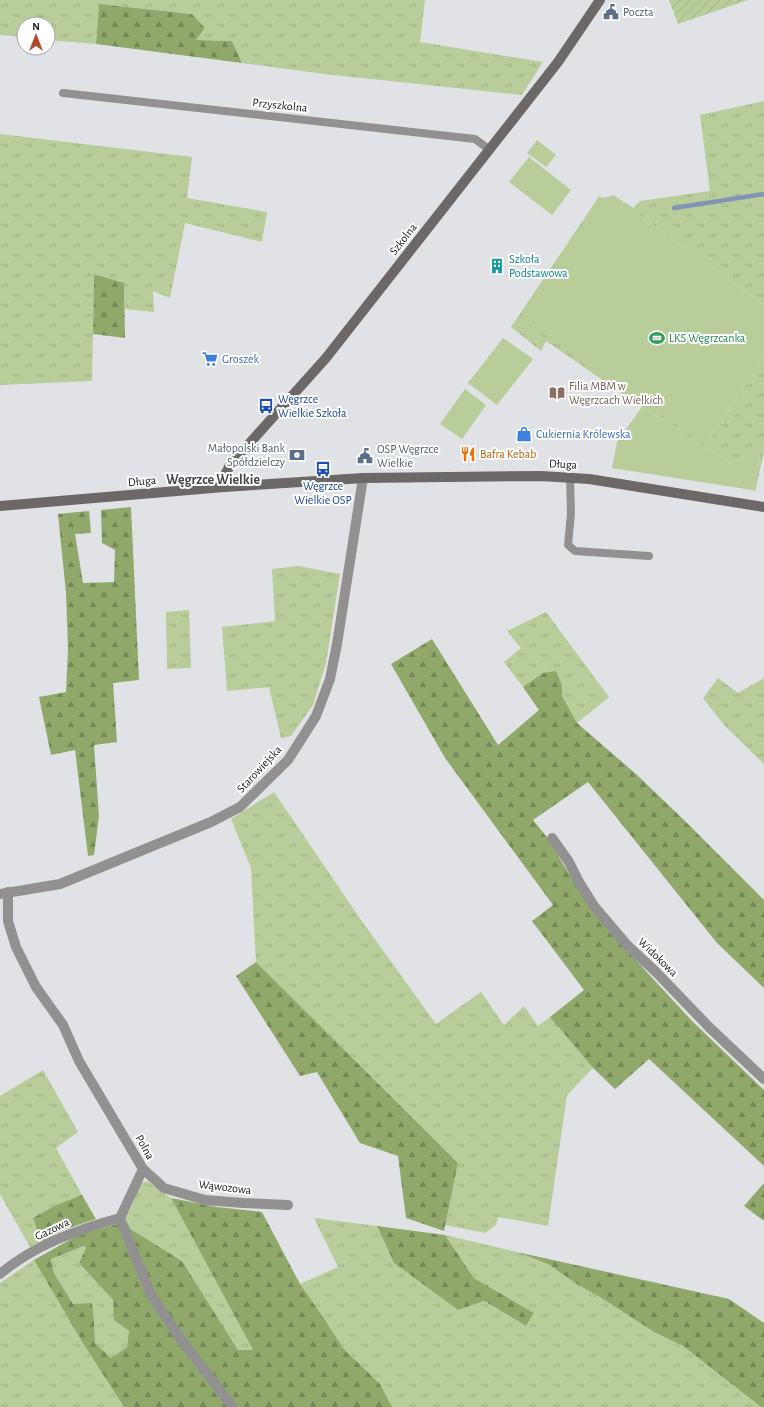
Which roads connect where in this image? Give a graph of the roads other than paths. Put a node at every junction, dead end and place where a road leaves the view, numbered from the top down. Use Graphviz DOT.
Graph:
graph roads {
  1 [pos="600,0"];
  2 [pos="63,93"];
  3 [pos="490,150"];
  4 [pos="570,477"];
  5 [pos="363,478"];
  6 [pos="224,487"];
  7 [pos="0,506"];
  8 [pos="764,507"];
  9 [pos="649,556"];
  10 [pos="552,838"];
  11 [pos="4,893"];
  12 [pos="764,1079"];
  13 [pos="143,1169"];
  14 [pos="288,1205"];
  15 [pos="120,1218"];
  16 [pos="0,1274"];
  17 [pos="233,1407"];
  1 -- 3 [label="street, Szkolna"];
  2 -- 3 [label="lane, Przyszkolna"];
  3 -- 6 [label="street, Szkolna"];
  4 -- 5 [label="street, Długa"];
  4 -- 8 [label="street, Długa"];
  4 -- 9 [label="lane"];
  5 -- 6 [label="street, Długa"];
  5 -- 11 [label="street, Starowiejska"];
  6 -- 7 [label="street, Długa"];
  10 -- 12 [label="street, Widokowa"];
  11 -- 13 [label="street, Polna"];
  13 -- 14 [label="street, Wąwozowa"];
  13 -- 15 [label="street, Polna"];
  15 -- 16 [label="street, Gazowa"];
  15 -- 17 [label="street"];
}
